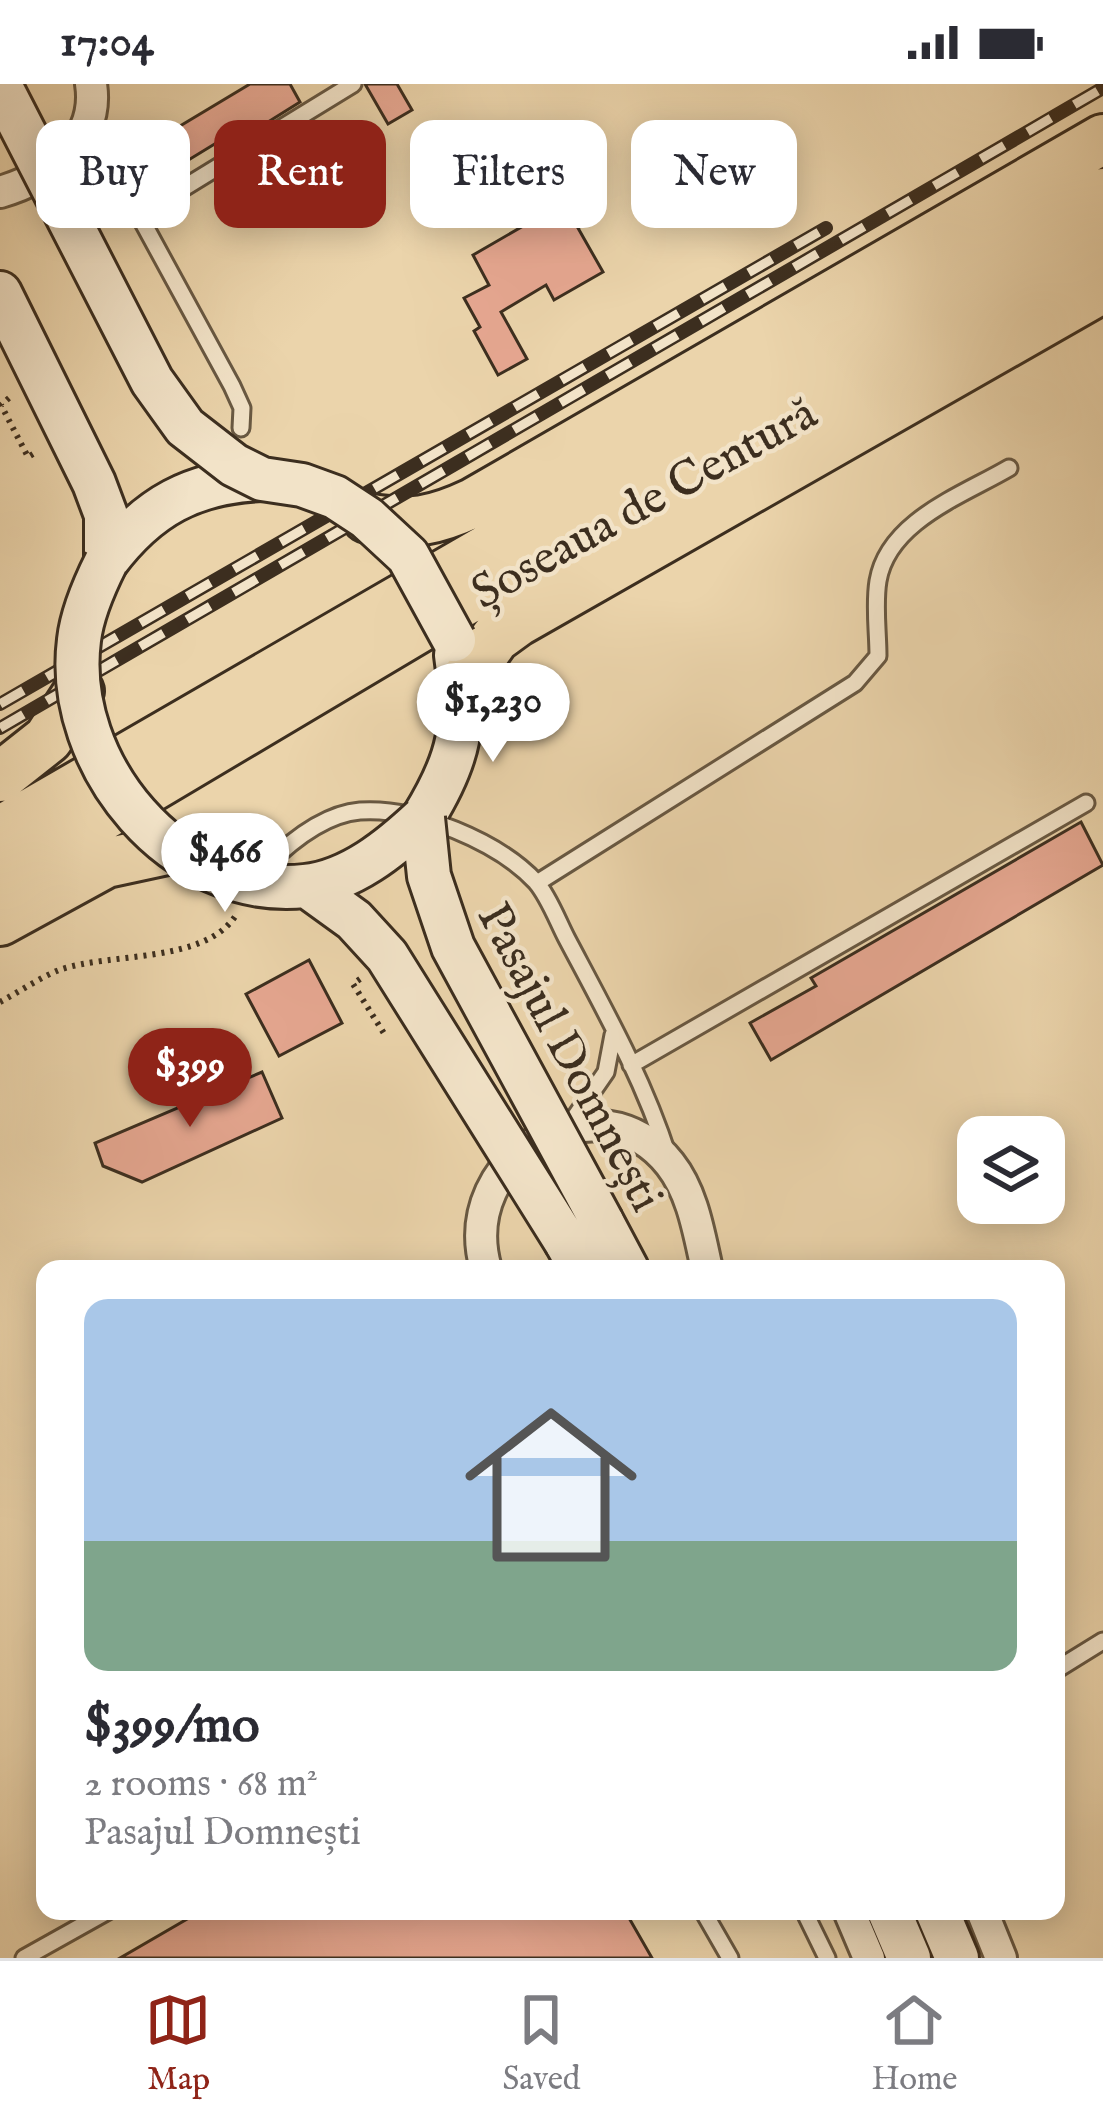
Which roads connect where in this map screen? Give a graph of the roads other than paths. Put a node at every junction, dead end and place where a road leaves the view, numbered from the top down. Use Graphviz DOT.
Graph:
graph roads {
  1 [pos="92,84"];
  2 [pos="353,84"];
  3 [pos="2,89"];
  4 [pos="86,120"];
  5 [pos="1103,139"];
  6 [pos="36,177"];
  7 [pos="190,184"];
  8 [pos="0,192"];
  9 [pos="1103,194"];
  10 [pos="145,228"];
  11 [pos="1103,239"];
  12 [pos="1103,288"];
  13 [pos="0,293"];
  14 [pos="241,428"];
  15 [pos="1009,467"];
  16 [pos="262,479"];
  17 [pos="367,518"];
  18 [pos="106,562"];
  19 [pos="461,686"];
  20 [pos="80,692"];
  21 [pos="0,777"];
  22 [pos="1086,803"];
  23 [pos="423,818"];
  24 [pos="0,831"];
  25 [pos="171,849"];
  26 [pos="266,866"];
  27 [pos="0,877"];
  28 [pos="537,883"];
  29 [pos="307,886"];
  30 [pos="0,921"];
  31 [pos="613,1035"];
  32 [pos="631,1065"];
  33 [pos="566,1130"];
  34 [pos="670,1165"];
  35 [pos="583,1244"];
  36 [pos="485,1260"];
  37 [pos="611,1260"];
  38 [pos="705,1260"];
  39 [pos="1103,1641"];
  40 [pos="1065,1664"];
  41 [pos="95,1920"];
  42 [pos="709,1920"];
  43 [pos="808,1920"];
  44 [pos="852,1920"];
  45 [pos="893,1920"];
  46 [pos="941,1920"];
  47 [pos="986,1920"];
  48 [pos="47,1952"];
  49 [pos="25,1958"];
  50 [pos="730,1958"];
  51 [pos="827,1958"];
  52 [pos="868,1958"];
  53 [pos="909,1958"];
  54 [pos="957,1958"];
  55 [pos="1001,1958"];
  1 -- 4 [label="street"];
  2 -- 7 [label="lane"];
  3 -- 16 [label="main road, bridge"];
  5 -- 17 [label="main road"];
  6 -- 8 [label="street"];
  9 -- 24 [label="main road, Șoseaua de Centură"];
  10 -- 14 [label="lane"];
  11 -- 27 [label="main road, Șoseaua de Centură"];
  12 -- 19 [label="main road"];
  13 -- 18 [label="main road"];
  15 -- 28 [label="lane"];
  16 -- 17 [label="main road, bridge"];
  16 -- 18 [label="main road"];
  17 -- 19 [label="main road, bridge"];
  18 -- 20 [label="main road, bridge"];
  19 -- 23 [label="main road"];
  20 -- 21 [label="main road"];
  20 -- 25 [label="main road, bridge"];
  22 -- 32 [label="lane"];
  23 -- 29 [label="main road, bridge"];
  23 -- 35 [label="main road, Pasajul Domnești, bridge"];
  25 -- 29 [label="main road, bridge"];
  25 -- 30 [label="main road"];
  26 -- 28 [label="lane"];
  28 -- 31 [label="lane"];
  29 -- 35 [label="main road, Pasajul Domnești, bridge"];
  31 -- 32 [label="lane"];
  31 -- 33 [label="lane"];
  32 -- 34 [label="lane"];
  33 -- 34 [label="street"];
  33 -- 36 [label="street"];
  34 -- 38 [label="street"];
  35 -- 37 [label="main road, Pasajul Domnești"];
  39 -- 40 [label="lane"];
  41 -- 48 [label="lane"];
  42 -- 50 [label="lane"];
  43 -- 51 [label="lane"];
  44 -- 52 [label="street"];
  45 -- 53 [label="main road"];
  46 -- 54 [label="main road"];
  47 -- 55 [label="street"];
  48 -- 49 [label="lane"];
}
